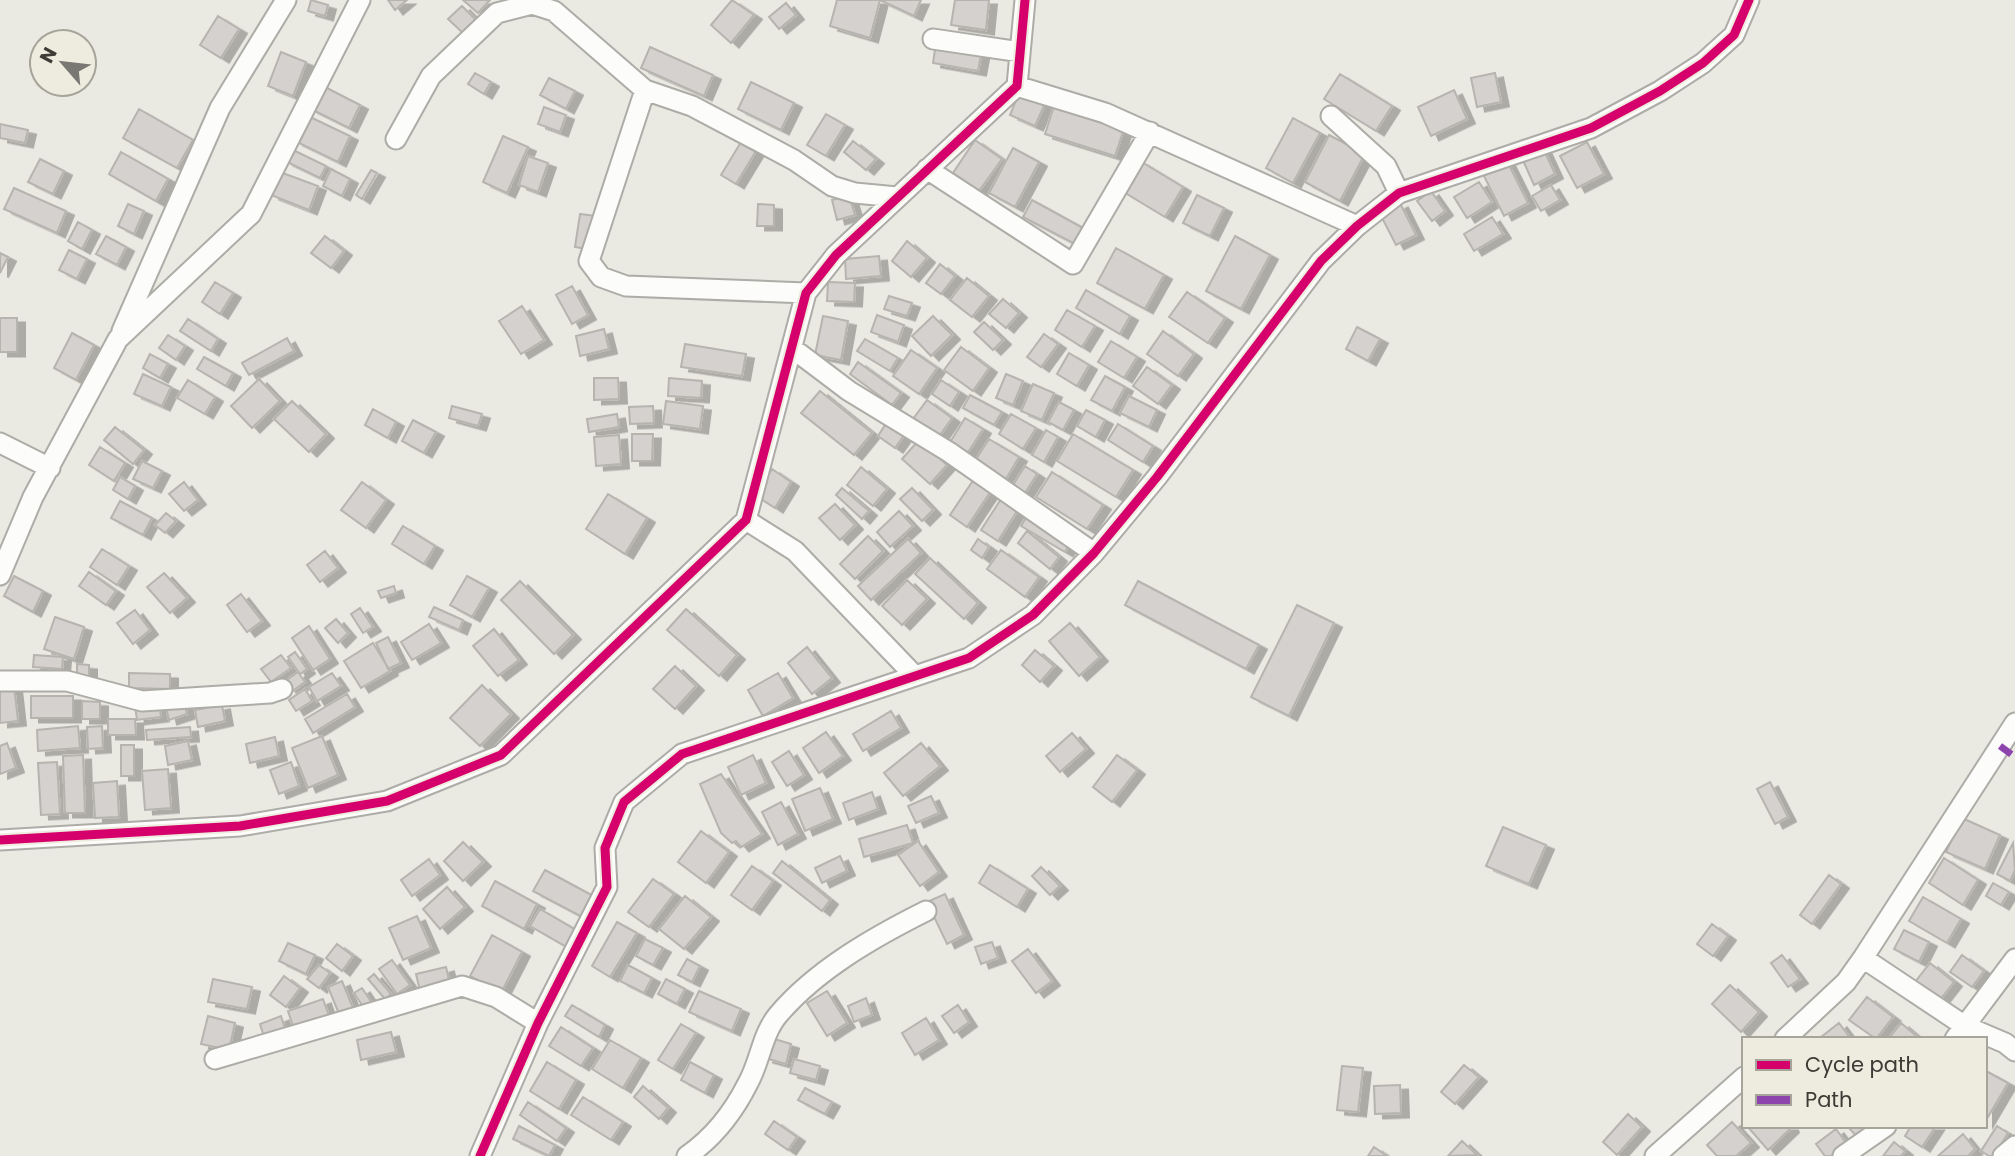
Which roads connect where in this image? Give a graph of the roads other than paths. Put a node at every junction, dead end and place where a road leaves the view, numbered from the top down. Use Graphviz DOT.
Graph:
graph roads {
  1 [pos="286,0"];
  2 [pos="360,0"];
  3 [pos="1025,0"];
  4 [pos="1749,0"];
  5 [pos="933,39"];
  6 [pos="1020,52"];
  7 [pos="1017,86"];
  8 [pos="645,90"];
  9 [pos="1331,116"];
  10 [pos="1150,132"];
  11 [pos="396,139"];
  12 [pos="928,169"];
  13 [pos="1399,193"];
  14 [pos="897,197"];
  15 [pos="1357,226"];
  16 [pos="806,293"];
  17 [pos="118,340"];
  18 [pos="792,348"];
  19 [pos="0,443"];
  20 [pos="50,468"];
  21 [pos="746,520"];
  22 [pos="1094,553"];
  23 [pos="0,575"];
  24 [pos="914,675"];
  25 [pos="0,681"];
  26 [pos="282,689"];
  27 [pos="2015,723"];
  28 [pos="0,840"];
  29 [pos="926,911"];
  30 [pos="1863,958"];
  31 [pos="2015,959"];
  32 [pos="538,1023"];
  33 [pos="1960,1032"];
  34 [pos="1786,1037"];
  35 [pos="1980,1037"];
  36 [pos="1987,1039"];
  37 [pos="2015,1051"];
  38 [pos="215,1059"];
  39 [pos="1742,1079"];
  40 [pos="1883,1128"];
  41 [pos="2015,1146"];
  42 [pos="480,1156"];
  43 [pos="687,1156"];
  44 [pos="1655,1156"];
  45 [pos="1843,1156"];
  46 [pos="2003,1156"];
  1 -- 17 [label="street"];
  2 -- 17 [label="street"];
  3 -- 6 [label="street"];
  4 -- 13 [label="street"];
  5 -- 6 [label="street"];
  6 -- 7 [label="street"];
  7 -- 10 [label="street"];
  7 -- 12 [label="street"];
  8 -- 11 [label="street"];
  8 -- 14 [label="street"];
  8 -- 16 [label="street"];
  9 -- 13 [label="street"];
  10 -- 12 [label="street"];
  10 -- 15 [label="street"];
  12 -- 14 [label="street"];
  13 -- 15 [label="street"];
  14 -- 16 [label="street"];
  15 -- 22 [label="street"];
  16 -- 18 [label="street"];
  17 -- 20 [label="street"];
  18 -- 21 [label="street"];
  18 -- 22 [label="street"];
  19 -- 20 [label="street"];
  20 -- 23 [label="street"];
  21 -- 24 [label="street"];
  21 -- 28 [label="street"];
  22 -- 24 [label="street"];
  24 -- 32 [label="street"];
  25 -- 26 [label="street"];
  27 -- 30 [label="street"];
  29 -- 43 [label="street"];
  30 -- 33 [label="street"];
  30 -- 34 [label="street"];
  31 -- 33 [label="street"];
  32 -- 38 [label="street"];
  32 -- 42 [label="street"];
  33 -- 35 [label="street"];
  36 -- 37 [label="street"];
  39 -- 44 [label="street"];
  40 -- 45 [label="street"];
  41 -- 46 [label="street"];
}
